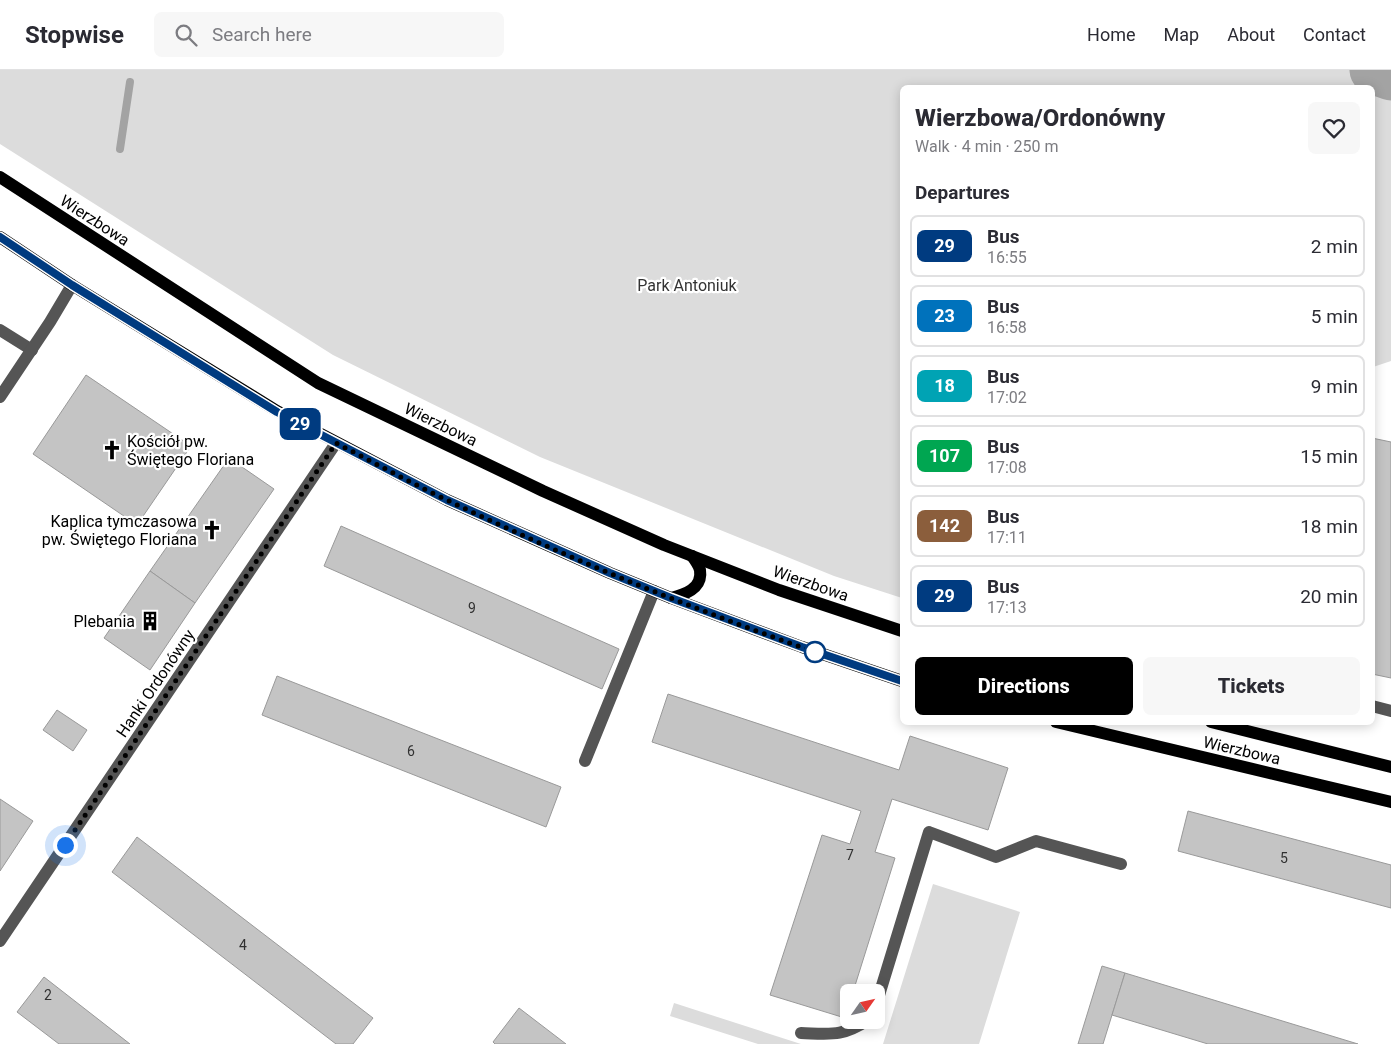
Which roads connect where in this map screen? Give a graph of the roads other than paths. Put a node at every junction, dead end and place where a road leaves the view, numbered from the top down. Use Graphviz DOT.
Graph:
graph roads {
  1 [pos="0,177"];
  2 [pos="0,237"];
  3 [pos="72,285"];
  4 [pos="0,330"];
  5 [pos="32,350"];
  6 [pos="0,398"];
  7 [pos="336,443"];
  8 [pos="692,556"];
  9 [pos="654,591"];
  10 [pos="671,598"];
  11 [pos="900,630"];
  12 [pos="900,680"];
  13 [pos="1375,707"];
  14 [pos="1391,711"];
  15 [pos="1069,725"];
  16 [pos="1220,725"];
  17 [pos="585,761"];
  18 [pos="1391,767"];
  19 [pos="1391,802"];
  20 [pos="1121,864"];
  21 [pos="0,940"];
  22 [pos="882,984"];
  23 [pos="854,1029"];
  24 [pos="801,1033"];
  1 -- 8 [label="main road, Wierzbowa"];
  2 -- 3 [label="main road"];
  3 -- 5 [label="street"];
  3 -- 7 [label="main road"];
  4 -- 5 [label="street"];
  5 -- 6 [label="street"];
  7 -- 9 [label="main road"];
  7 -- 21 [label="street, Hanki Ordonówny"];
  8 -- 10 [label="main road"];
  8 -- 11 [label="main road, Wierzbowa"];
  9 -- 10 [label="main road"];
  9 -- 17 [label="street"];
  10 -- 12 [label="main road"];
  13 -- 14 [label="street"];
  15 -- 19 [label="main road, Wierzbowa"];
  16 -- 18 [label="main road, Wierzbowa"];
  20 -- 22 [label="street"];
  23 -- 24 [label="street"];
}
